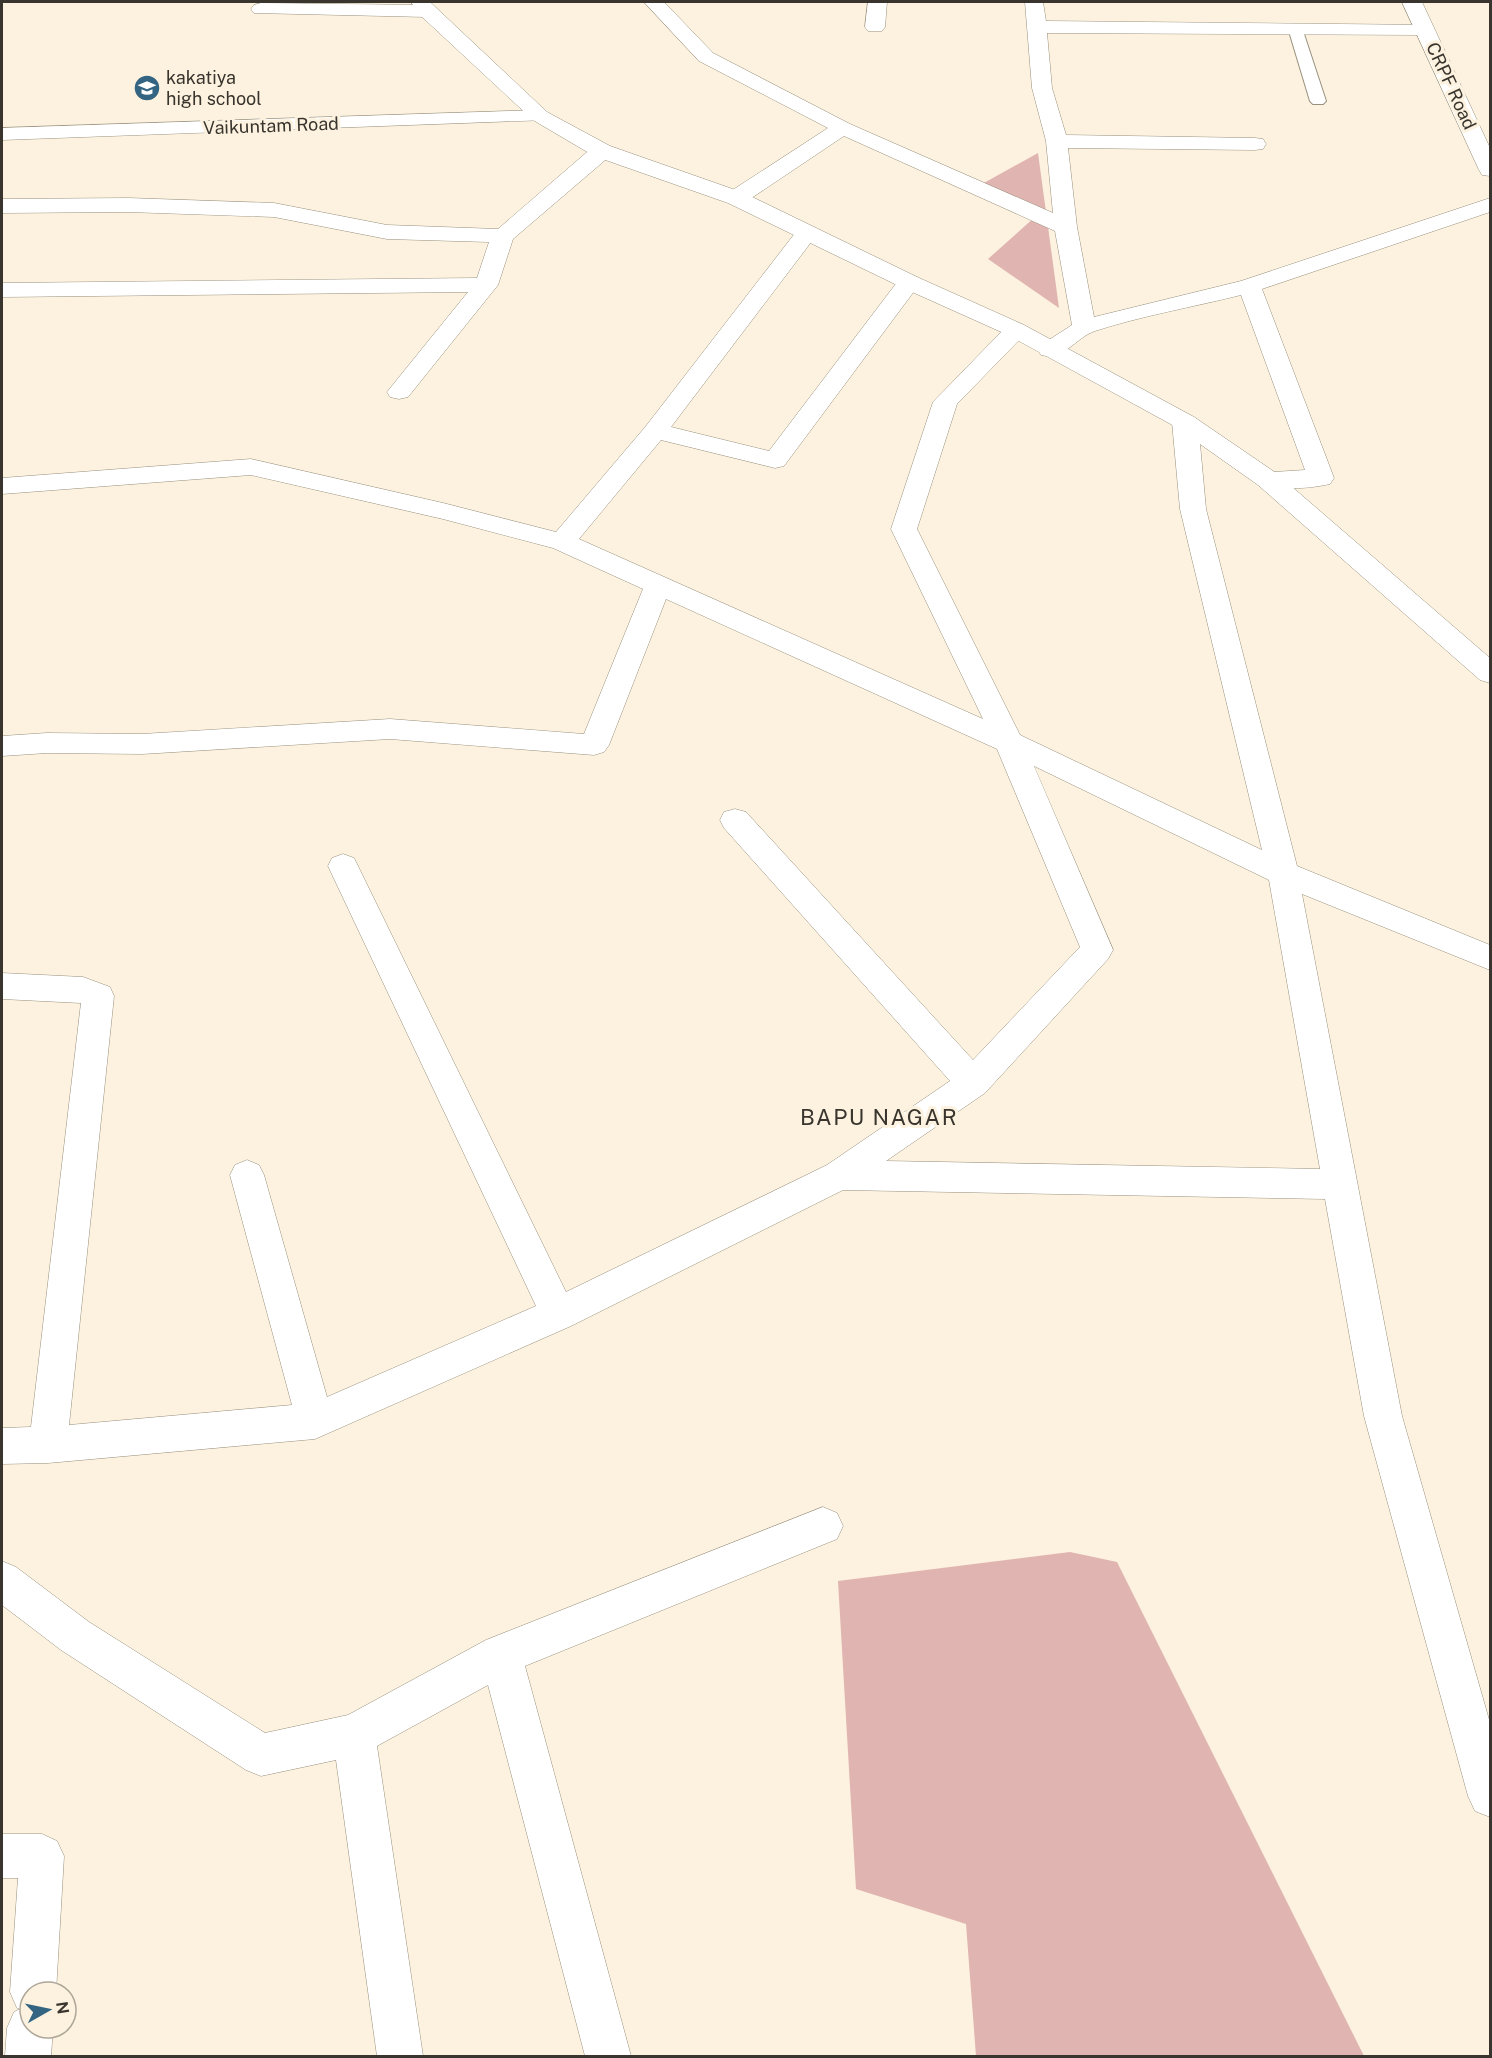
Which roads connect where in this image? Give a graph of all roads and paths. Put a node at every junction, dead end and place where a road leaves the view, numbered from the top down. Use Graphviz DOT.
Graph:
graph roads {
  1 [pos="654,2"];
  2 [pos="877,2"];
  3 [pos="1034,2"];
  4 [pos="1412,2"];
  5 [pos="424,6"];
  6 [pos="261,9"];
  7 [pos="875,27"];
  8 [pos="1038,27"];
  9 [pos="1295,28"];
  10 [pos="1424,29"];
  11 [pos="1318,100"];
  12 [pos="540,116"];
  13 [pos="843,128"];
  14 [pos="2,134"];
  15 [pos="1057,141"];
  16 [pos="1255,144"];
  17 [pos="602,151"];
  18 [pos="1491,170"];
  19 [pos="736,198"];
  20 [pos="1491,205"];
  21 [pos="2,206"];
  22 [pos="1066,227"];
  23 [pos="807,233"];
  24 [pos="503,236"];
  25 [pos="909,282"];
  26 [pos="486,285"];
  27 [pos="1249,285"];
  28 [pos="2,290"];
  29 [pos="1084,327"];
  30 [pos="1016,330"];
  31 [pos="1050,350"];
  32 [pos="399,392"];
  33 [pos="1185,422"];
  34 [pos="655,431"];
  35 [pos="1267,479"];
  36 [pos="2,486"];
  37 [pos="562,542"];
  38 [pos="658,586"];
  39 [pos="1491,673"];
  40 [pos="1009,742"];
  41 [pos="2,746"];
  42 [pos="735,820"];
  43 [pos="343,866"];
  44 [pos="1283,873"];
  45 [pos="1491,958"];
  46 [pos="2,986"];
  47 [pos="973,1083"];
  48 [pos="247,1175"];
  49 [pos="839,1175"];
  50 [pos="1340,1184"];
  51 [pos="558,1314"];
  52 [pos="315,1421"];
  53 [pos="48,1444"];
  54 [pos="2,1446"];
  55 [pos="824,1526"];
  56 [pos="2,1581"];
  57 [pos="501,1655"];
  58 [pos="354,1735"];
  59 [pos="1491,1796"];
  60 [pos="2,1856"];
  61 [pos="34,1980"];
  62 [pos="29,2040"];
  63 [pos="28,2056"];
  64 [pos="400,2056"];
  65 [pos="608,2056"];
  1 -- 13 [label="street"];
  2 -- 7 [label="street"];
  3 -- 8 [label="street"];
  4 -- 10 [label="street, CRPF Road"];
  5 -- 6 [label="street"];
  5 -- 12 [label="street"];
  8 -- 9 [label="street"];
  8 -- 15 [label="street"];
  9 -- 10 [label="street"];
  9 -- 11 [label="lane"];
  10 -- 18 [label="street, CRPF Road"];
  12 -- 14 [label="street, Vaikuntam Road"];
  12 -- 17 [label="street"];
  13 -- 19 [label="street"];
  13 -- 22 [label="street"];
  15 -- 16 [label="street"];
  15 -- 22 [label="street"];
  17 -- 19 [label="street"];
  17 -- 24 [label="street"];
  19 -- 23 [label="street"];
  20 -- 27 [label="street"];
  21 -- 24 [label="street"];
  22 -- 29 [label="street"];
  23 -- 25 [label="street"];
  23 -- 34 [label="street"];
  24 -- 26 [label="street"];
  25 -- 30 [label="street"];
  25 -- 34 [label="street"];
  26 -- 28 [label="street"];
  26 -- 32 [label="street"];
  27 -- 29 [label="street"];
  27 -- 35 [label="street"];
  29 -- 31 [label="street"];
  30 -- 31 [label="street"];
  30 -- 40 [label="street"];
  31 -- 33 [label="street"];
  33 -- 35 [label="street"];
  33 -- 44 [label="street"];
  34 -- 37 [label="street"];
  35 -- 39 [label="street"];
  36 -- 37 [label="street"];
  37 -- 38 [label="street"];
  38 -- 40 [label="street"];
  38 -- 41 [label="street"];
  40 -- 44 [label="street"];
  40 -- 47 [label="street"];
  42 -- 47 [label="street"];
  43 -- 51 [label="street"];
  44 -- 45 [label="street"];
  44 -- 50 [label="street"];
  46 -- 53 [label="street"];
  47 -- 49 [label="street"];
  48 -- 52 [label="street"];
  49 -- 50 [label="street"];
  49 -- 51 [label="street"];
  50 -- 59 [label="street"];
  51 -- 52 [label="street"];
  52 -- 53 [label="street"];
  53 -- 54 [label="street"];
  55 -- 57 [label="street"];
  56 -- 58 [label="street"];
  57 -- 58 [label="street"];
  57 -- 65 [label="street"];
  58 -- 64 [label="street"];
  60 -- 61 [label="street"];
  62 -- 63 [label="street"];
}
